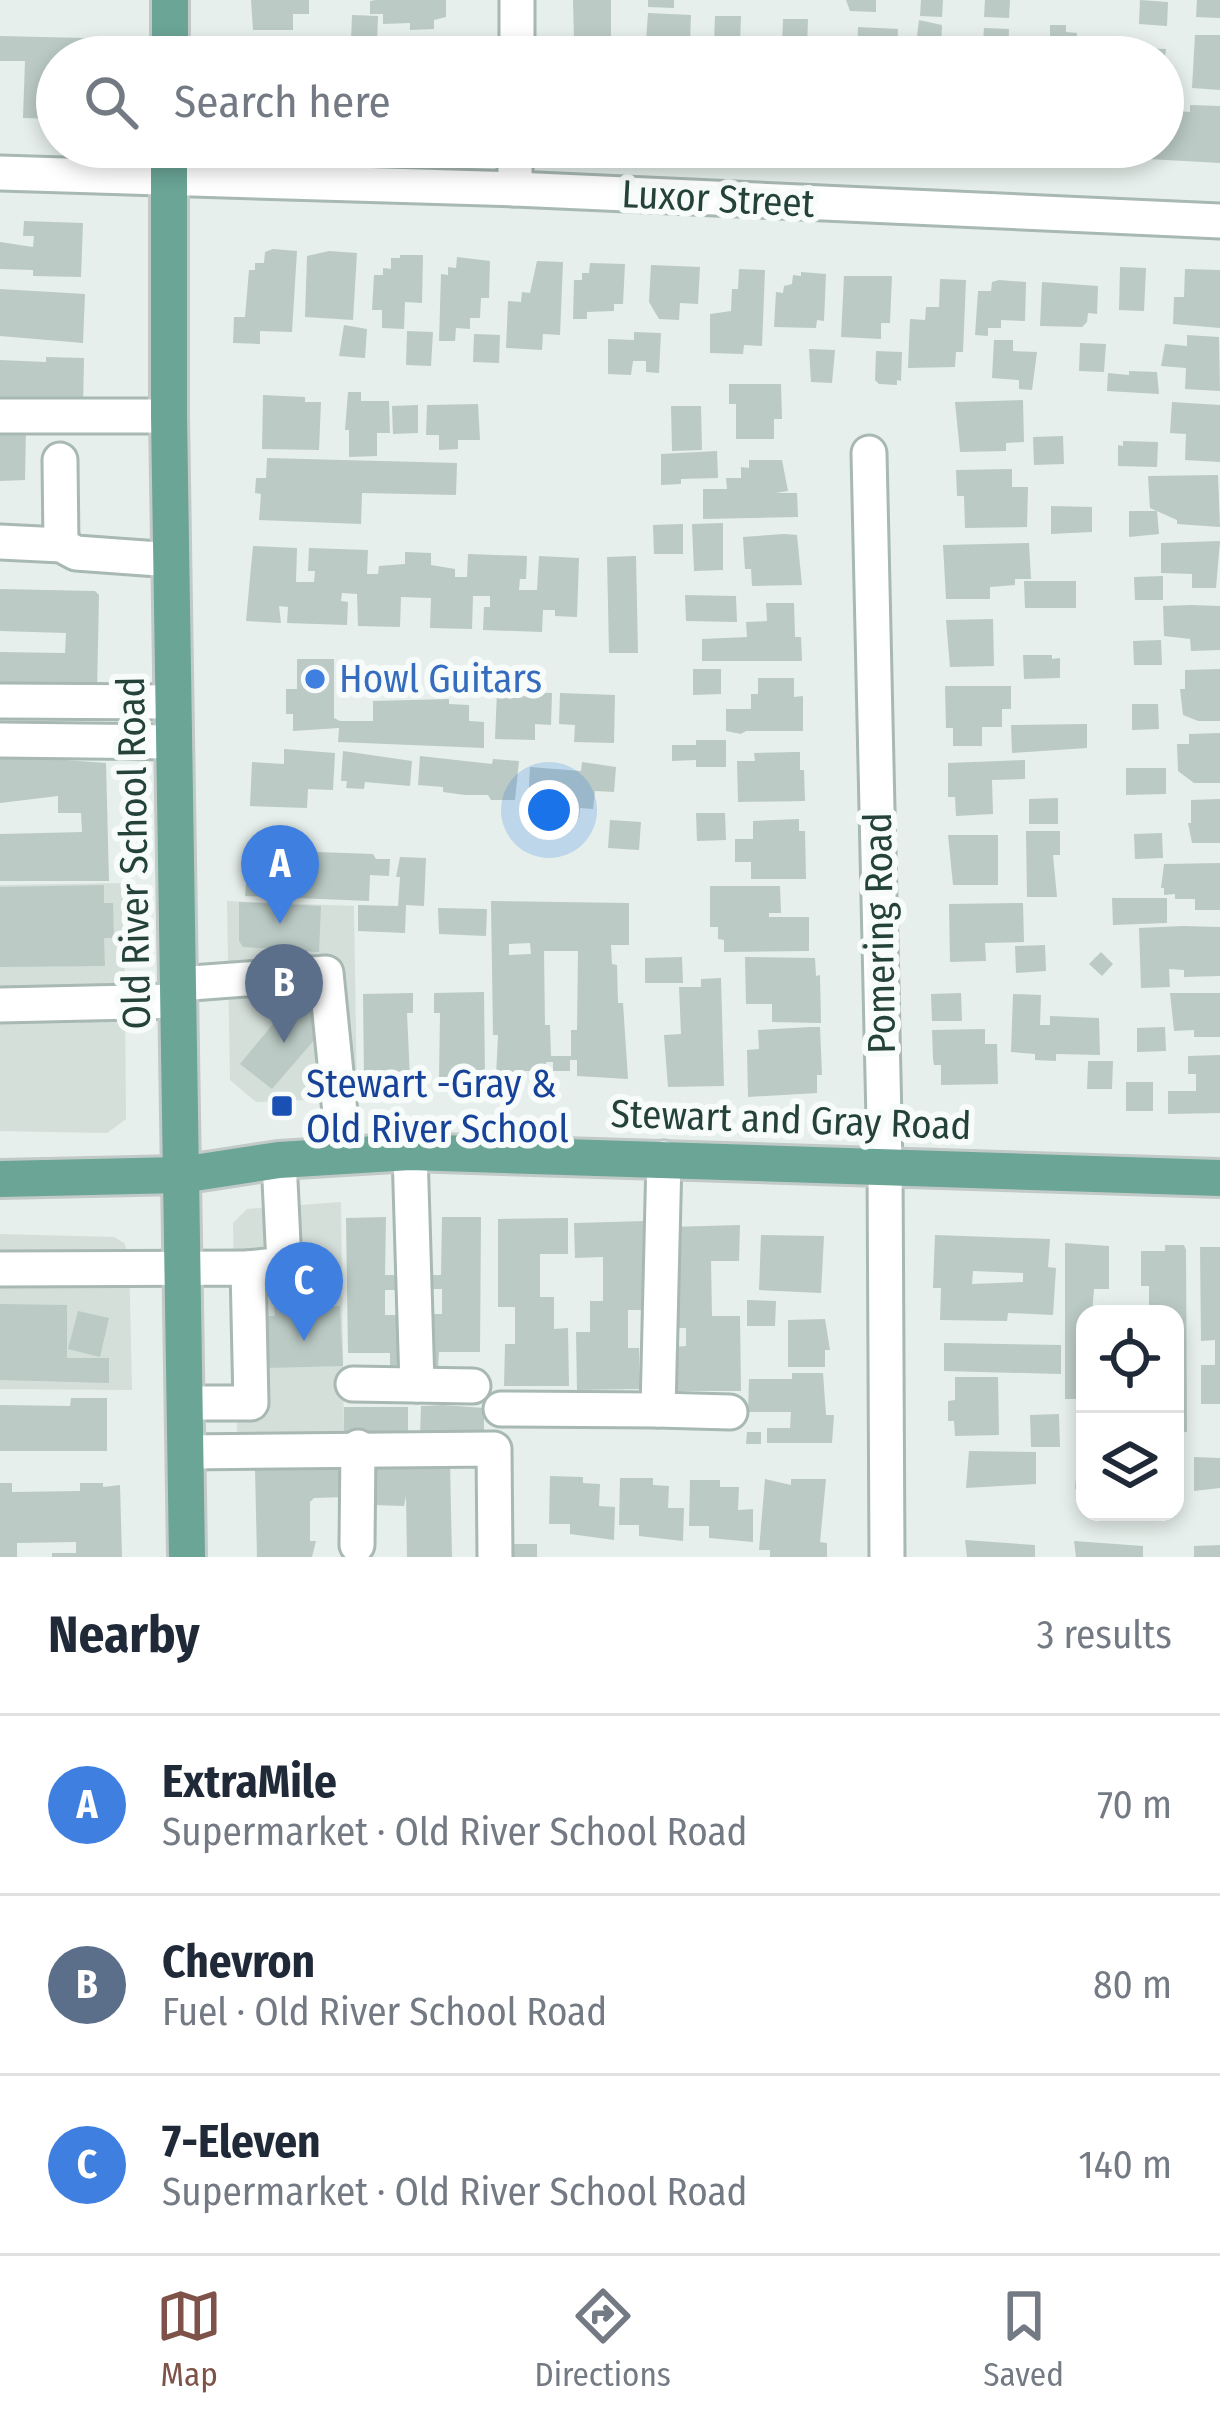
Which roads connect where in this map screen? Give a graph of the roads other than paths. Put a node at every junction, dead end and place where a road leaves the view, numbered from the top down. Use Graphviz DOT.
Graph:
graph roads {
  1 [pos="170,0"];
  2 [pos="518,0"];
  3 [pos="170,36"];
  4 [pos="517,36"];
  5 [pos="85,168"];
  6 [pos="170,168"];
  7 [pos="234,168"];
  8 [pos="515,168"];
  9 [pos="0,173"];
  10 [pos="515,190"];
  11 [pos="1220,221"];
  12 [pos="0,416"];
  13 [pos="169,416"];
  14 [pos="869,453"];
  15 [pos="60,460"];
  16 [pos="0,542"];
  17 [pos="61,545"];
  18 [pos="172,560"];
  19 [pos="0,701"];
  20 [pos="173,702"];
  21 [pos="0,740"];
  22 [pos="174,742"];
  23 [pos="178,992"];
  24 [pos="0,1005"];
  25 [pos="410,1152"];
  26 [pos="344,1153"];
  27 [pos="664,1158"];
  28 [pos="279,1160"];
  29 [pos="885,1165"];
  30 [pos="181,1175"];
  31 [pos="1220,1178"];
  32 [pos="0,1179"];
  33 [pos="248,1268"];
  34 [pos="0,1269"];
  35 [pos="183,1270"];
  36 [pos="353,1384"];
  37 [pos="416,1385"];
  38 [pos="473,1386"];
  39 [pos="184,1403"];
  40 [pos="502,1409"];
  41 [pos="658,1410"];
  42 [pos="730,1412"];
  43 [pos="358,1447"];
  44 [pos="185,1451"];
  45 [pos="357,1545"];
  46 [pos="187,1557"];
  47 [pos="495,1557"];
  48 [pos="887,1557"];
  1 -- 3 [label="main road"];
  2 -- 4 [label="street"];
  5 -- 9 [label="street, Luxor Street"];
  6 -- 13 [label="main road, Old River School Road"];
  7 -- 10 [label="street, Luxor Street"];
  8 -- 10 [label="street"];
  10 -- 11 [label="street, Luxor Street"];
  12 -- 13 [label="street"];
  13 -- 18 [label="main road, Old River School Road"];
  14 -- 29 [label="street, Pomering Road"];
  15 -- 17 [label="street"];
  16 -- 17 [label="street"];
  17 -- 18 [label="street"];
  18 -- 20 [label="main road, Old River School Road"];
  19 -- 20 [label="street"];
  20 -- 22 [label="main road, Old River School Road"];
  21 -- 22 [label="street"];
  22 -- 23 [label="main road, Old River School Road"];
  23 -- 24 [label="street"];
  23 -- 26 [label="street"];
  23 -- 30 [label="main road, Old River School Road"];
  25 -- 26 [label="main road, Stewart and Gray Road"];
  25 -- 27 [label="main road, Stewart and Gray Road"];
  25 -- 37 [label="street"];
  26 -- 28 [label="main road, Stewart and Gray Road"];
  27 -- 29 [label="main road, Stewart and Gray Road"];
  27 -- 41 [label="street"];
  28 -- 30 [label="main road, Stewart and Gray Road"];
  28 -- 33 [label="street"];
  29 -- 31 [label="main road, Stewart and Gray Road"];
  29 -- 48 [label="street, Pomering Road"];
  30 -- 32 [label="main road, Stewart and Gray Road"];
  30 -- 35 [label="main road, Old River School Road"];
  33 -- 35 [label="street"];
  33 -- 39 [label="street"];
  34 -- 35 [label="street"];
  35 -- 39 [label="main road, Old River School Road"];
  36 -- 37 [label="street"];
  37 -- 38 [label="street"];
  39 -- 44 [label="main road, Old River School Road"];
  40 -- 41 [label="street"];
  41 -- 42 [label="street"];
  43 -- 44 [label="street"];
  43 -- 45 [label="street"];
  43 -- 47 [label="street"];
  44 -- 46 [label="main road, Old River School Road"];
}
